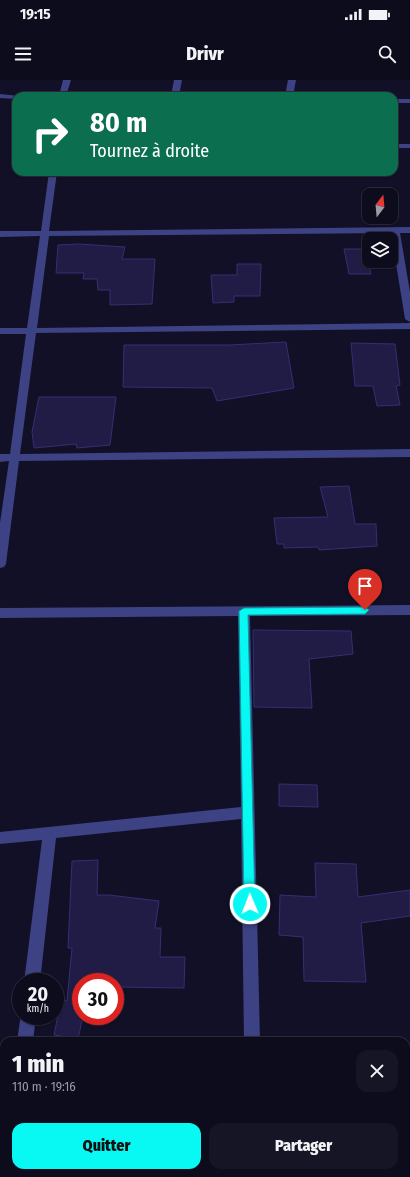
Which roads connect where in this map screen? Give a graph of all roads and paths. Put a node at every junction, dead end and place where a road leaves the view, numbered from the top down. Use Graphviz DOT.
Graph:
graph roads {
  1 [pos="67,80"];
  2 [pos="178,80"];
  3 [pos="292,80"];
  4 [pos="64,92"];
  5 [pos="176,92"];
  6 [pos="290,92"];
  7 [pos="0,96"];
  8 [pos="12,97"];
  9 [pos="398,101"];
  10 [pos="410,101"];
  11 [pos="398,146"];
  12 [pos="410,146"];
  13 [pos="52,176"];
  14 [pos="395,230"];
  15 [pos="410,230"];
  16 [pos="0,234"];
  17 [pos="44,234"];
  18 [pos="410,319"];
  19 [pos="410,326"];
  20 [pos="0,331"];
  21 [pos="32,331"];
  22 [pos="410,453"];
  23 [pos="0,458"];
  24 [pos="14,458"];
  25 [pos="0,564"];
  26 [pos="410,610"];
  27 [pos="244,611"];
  28 [pos="0,613"];
  29 [pos="248,812"];
  30 [pos="50,833"];
  31 [pos="0,838"];
  32 [pos="33,973"];
  33 [pos="27,1025"];
  34 [pos="25,1037"];
  35 [pos="252,1037"];
  1 -- 4 [label="street"];
  2 -- 5 [label="street"];
  3 -- 6 [label="street"];
  7 -- 8 [label="street"];
  9 -- 10 [label="street"];
  11 -- 12 [label="street"];
  13 -- 17 [label="street"];
  14 -- 15 [label="street"];
  14 -- 17 [label="street"];
  14 -- 18 [label="street"];
  16 -- 17 [label="street"];
  17 -- 21 [label="street"];
  19 -- 21 [label="street"];
  20 -- 21 [label="street"];
  21 -- 24 [label="street"];
  22 -- 24 [label="street"];
  23 -- 24 [label="street"];
  24 -- 25 [label="street"];
  26 -- 27 [label="street"];
  27 -- 28 [label="street"];
  27 -- 29 [label="street"];
  29 -- 30 [label="street"];
  29 -- 35 [label="street"];
  30 -- 31 [label="street"];
  30 -- 32 [label="street"];
  33 -- 34 [label="street"];
}
